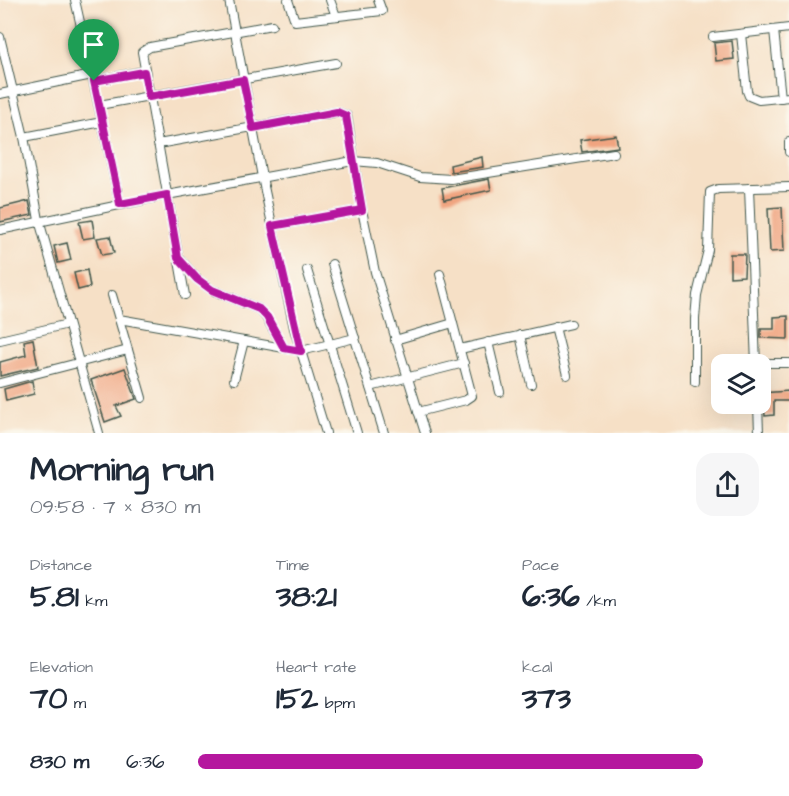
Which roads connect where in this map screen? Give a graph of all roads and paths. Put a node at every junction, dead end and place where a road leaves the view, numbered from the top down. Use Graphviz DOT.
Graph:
graph roads {
  1 [pos="75,0"];
  2 [pos="229,0"];
  3 [pos="288,0"];
  4 [pos="330,0"];
  5 [pos="378,0"];
  6 [pos="336,16"];
  7 [pos="272,25"];
  8 [pos="789,28"];
  9 [pos="774,30"];
  10 [pos="234,32"];
  11 [pos="741,34"];
  12 [pos="713,36"];
  13 [pos="0,37"];
  14 [pos="336,63"];
  15 [pos="144,72"];
  16 [pos="93,78"];
  17 [pos="243,80"];
  18 [pos="14,92"];
  19 [pos="0,94"];
  20 [pos="149,97"];
  21 [pos="785,97"];
  22 [pos="99,105"];
  23 [pos="102,122"];
  24 [pos="253,128"];
  25 [pos="24,137"];
  26 [pos="789,142"];
  27 [pos="158,144"];
  28 [pos="789,152"];
  29 [pos="614,153"];
  30 [pos="353,161"];
  31 [pos="262,177"];
  32 [pos="789,187"];
  33 [pos="749,188"];
  34 [pos="167,195"];
  35 [pos="120,204"];
  36 [pos="362,210"];
  37 [pos="39,220"];
  38 [pos="272,226"];
  39 [pos="0,230"];
  40 [pos="178,258"];
  41 [pos="332,264"];
  42 [pos="307,270"];
  43 [pos="440,274"];
  44 [pos="185,294"];
  45 [pos="112,295"];
  46 [pos="119,319"];
  47 [pos="453,323"];
  48 [pos="68,324"];
  49 [pos="571,324"];
  50 [pos="555,327"];
  51 [pos="520,335"];
  52 [pos="355,338"];
  53 [pos="0,340"];
  54 [pos="395,340"];
  55 [pos="244,341"];
  56 [pos="488,342"];
  57 [pos="330,344"];
  58 [pos="284,348"];
  59 [pos="460,349"];
  60 [pos="128,350"];
  61 [pos="301,351"];
  62 [pos="756,354"];
  63 [pos="79,363"];
  64 [pos="464,363"];
  65 [pos="789,363"];
  66 [pos="771,364"];
  67 [pos="567,375"];
  68 [pos="407,377"];
  69 [pos="234,380"];
  70 [pos="695,382"];
  71 [pos="0,383"];
  72 [pos="531,384"];
  73 [pos="370,387"];
  74 [pos="500,392"];
  75 [pos="142,398"];
  76 [pos="418,412"];
  77 [pos="758,414"];
  78 [pos="99,433"];
  79 [pos="326,433"];
  80 [pos="357,433"];
  81 [pos="384,433"];
  82 [pos="424,433"];
  83 [pos="759,433"];
  1 -- 16 [label="street"];
  2 -- 10 [label="street"];
  3 -- 6 [label="street"];
  4 -- 6 [label="street"];
  5 -- 6 [label="street"];
  7 -- 10 [label="street"];
  8 -- 9 [label="street"];
  9 -- 11 [label="street"];
  9 -- 21 [label="street"];
  10 -- 15 [label="street"];
  10 -- 17 [label="street"];
  11 -- 12 [label="street"];
  11 -- 21 [label="street"];
  13 -- 18 [label="street"];
  14 -- 17 [label="street"];
  15 -- 16 [label="street"];
  15 -- 20 [label="street"];
  16 -- 18 [label="street"];
  16 -- 22 [label="street"];
  17 -- 20 [label="street"];
  17 -- 24 [label="street"];
  18 -- 19 [label="street"];
  18 -- 25 [label="street"];
  20 -- 22 [label="street"];
  20 -- 27 [label="street"];
  22 -- 23 [label="street"];
  23 -- 25 [label="street"];
  23 -- 35 [label="street"];
  24 -- 27 [label="street"];
  24 -- 30 [label="street"];
  24 -- 31 [label="street"];
  25 -- 37 [label="street"];
  26 -- 28 [label="street"];
  27 -- 34 [label="street"];
  29 -- 30 [label="street"];
  30 -- 31 [label="street"];
  30 -- 36 [label="street"];
  31 -- 34 [label="street"];
  31 -- 38 [label="street"];
  32 -- 33 [label="street"];
  33 -- 62 [label="street"];
  33 -- 70 [label="street"];
  34 -- 35 [label="street"];
  34 -- 40 [label="street"];
  35 -- 37 [label="street"];
  36 -- 38 [label="street"];
  36 -- 54 [label="street"];
  37 -- 39 [label="street"];
  37 -- 48 [label="street"];
  38 -- 61 [label="street"];
  40 -- 44 [label="street"];
  40 -- 58 [label="street"];
  41 -- 52 [label="street"];
  42 -- 57 [label="street"];
  43 -- 47 [label="street"];
  45 -- 46 [label="street"];
  46 -- 55 [label="street"];
  46 -- 60 [label="street"];
  47 -- 54 [label="street"];
  47 -- 59 [label="street"];
  48 -- 53 [label="street"];
  48 -- 63 [label="street"];
  49 -- 50 [label="street"];
  50 -- 51 [label="street"];
  50 -- 67 [label="street"];
  51 -- 56 [label="street"];
  51 -- 72 [label="street"];
  52 -- 57 [label="street"];
  52 -- 73 [label="street"];
  54 -- 68 [label="street"];
  55 -- 58 [label="street"];
  55 -- 69 [label="street"];
  56 -- 59 [label="street"];
  56 -- 74 [label="street"];
  57 -- 61 [label="street"];
  57 -- 80 [label="street"];
  58 -- 61 [label="street"];
  59 -- 64 [label="street"];
  60 -- 63 [label="street"];
  60 -- 75 [label="street"];
  61 -- 79 [label="street"];
  63 -- 71 [label="street"];
  63 -- 78 [label="street"];
  64 -- 68 [label="street"];
  64 -- 76 [label="street"];
  65 -- 66 [label="street"];
  68 -- 73 [label="street"];
  68 -- 76 [label="street"];
  73 -- 81 [label="street"];
  76 -- 82 [label="street"];
  77 -- 83 [label="street"];
}
